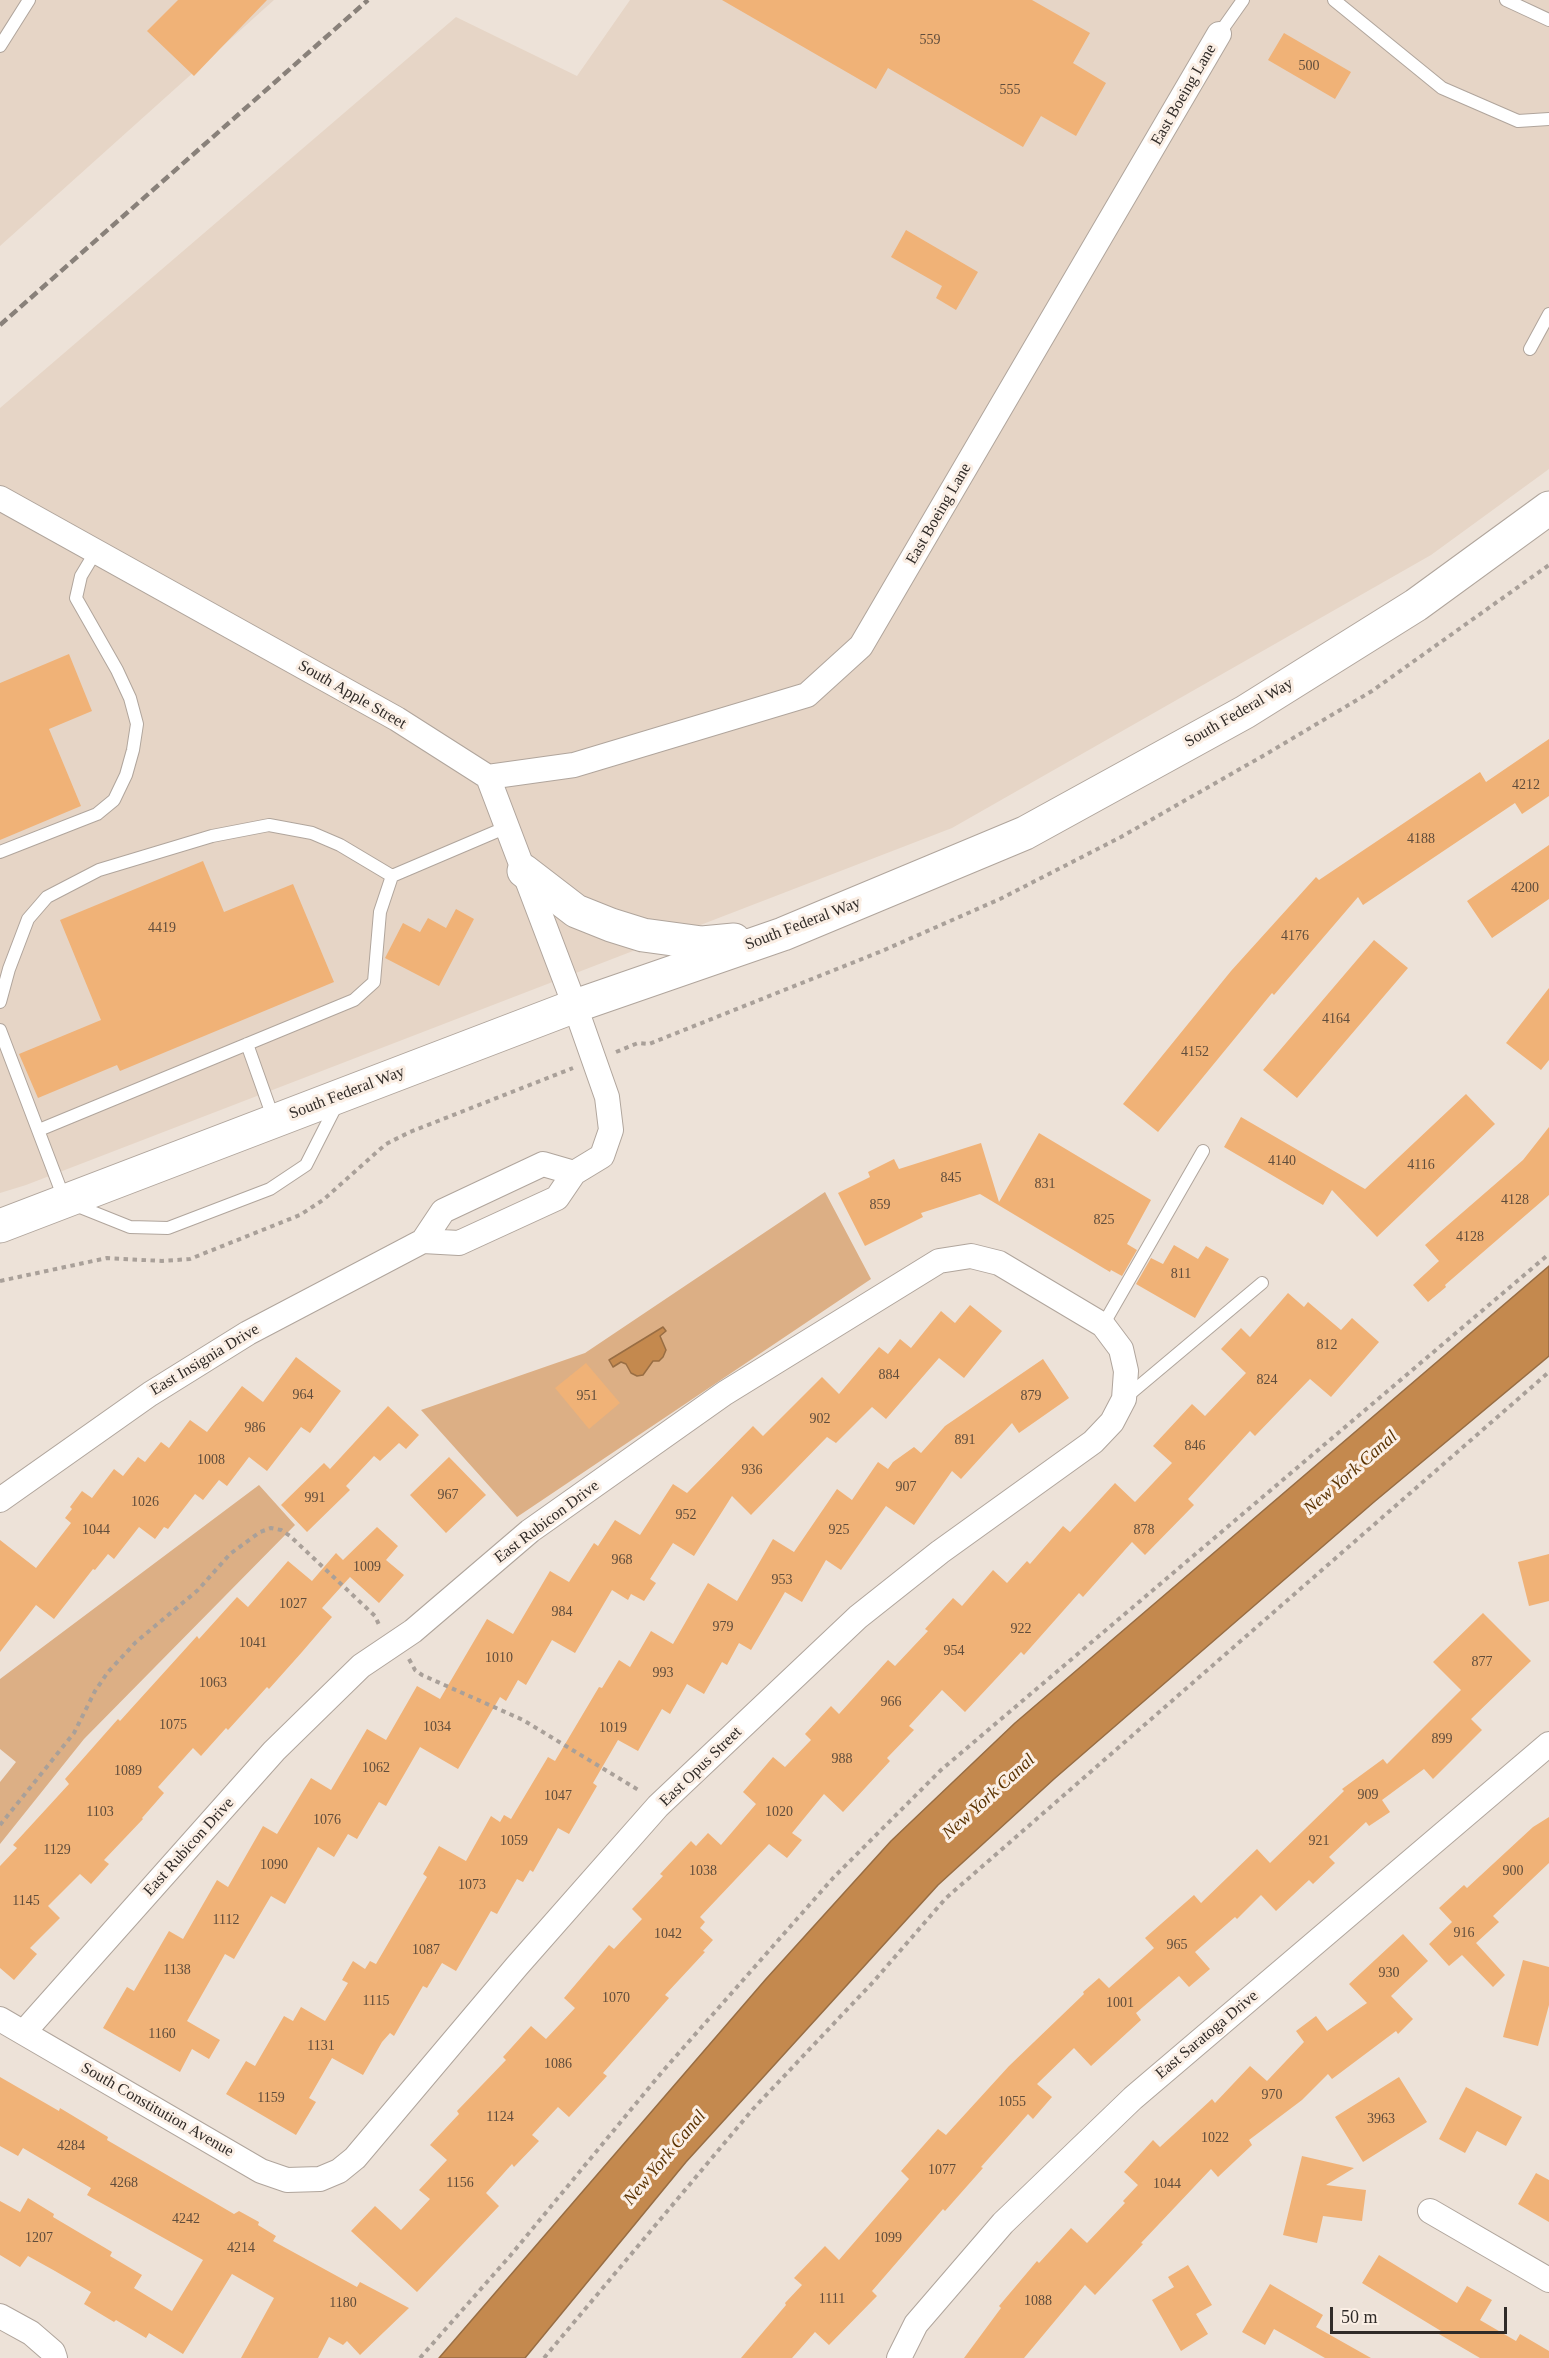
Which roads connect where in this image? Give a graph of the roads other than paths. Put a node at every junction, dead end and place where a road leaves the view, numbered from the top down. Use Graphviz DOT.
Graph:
graph roads {
  1 [pos="29,0"];
  2 [pos="1243,0"];
  3 [pos="1334,0"];
  4 [pos="1506,0"];
  5 [pos="1549,20"];
  6 [pos="1220,34"];
  7 [pos="0,46"];
  8 [pos="1549,119"];
  9 [pos="1549,314"];
  10 [pos="1530,349"];
  11 [pos="0,498"];
  12 [pos="1549,508"];
  13 [pos="96,551"];
  14 [pos="488,777"];
  15 [pos="507,827"];
  16 [pos="0,852"];
  17 [pos="524,871"];
  18 [pos="392,876"];
  19 [pos="783,934"];
  20 [pos="0,1002"];
  21 [pos="575,1006"];
  22 [pos="0,1030"];
  23 [pos="247,1044"];
  24 [pos="341,1095"];
  25 [pos="274,1121"];
  26 [pos="39,1130"];
  27 [pos="1203,1151"];
  28 [pos="574,1173"];
  29 [pos="65,1201"];
  30 [pos="1,1221"];
  31 [pos="423,1241"];
  32 [pos="1262,1283"];
  33 [pos="1103,1325"];
  34 [pos="1124,1399"];
  35 [pos="0,1500"];
  36 [pos="1549,1744"];
  37 [pos="0,2019"];
  38 [pos="24,2032"];
  39 [pos="320,2179"];
  40 [pos="1430,2211"];
  41 [pos="1549,2280"];
  42 [pos="0,2316"];
  43 [pos="55,2358"];
  44 [pos="898,2358"];
  1 -- 7 [label="lane"];
  2 -- 6 [label="lane"];
  3 -- 8 [label="lane"];
  4 -- 5 [label="lane"];
  6 -- 14 [label="street, East Boeing Lane"];
  9 -- 10 [label="lane"];
  11 -- 13 [label="street, South Apple Street"];
  12 -- 19 [label="main road, South Federal Way"];
  13 -- 14 [label="street, South Apple Street"];
  13 -- 16 [label="lane"];
  14 -- 15 [label="street"];
  15 -- 17 [label="street"];
  15 -- 18 [label="lane"];
  17 -- 19 [label="main road"];
  17 -- 21 [label="street"];
  18 -- 20 [label="lane"];
  18 -- 23 [label="lane"];
  19 -- 21 [label="main road, South Federal Way"];
  21 -- 24 [label="main road, South Federal Way"];
  21 -- 28 [label="street"];
  22 -- 26 [label="lane"];
  23 -- 25 [label="lane"];
  23 -- 26 [label="lane"];
  24 -- 25 [label="main road, South Federal Way"];
  24 -- 29 [label="lane"];
  25 -- 29 [label="main road, South Federal Way"];
  26 -- 29 [label="lane"];
  27 -- 33 [label="lane"];
  28 -- 31 [label="street"];
  28 -- 31 [label="street, East Insignia Drive"];
  29 -- 30 [label="main road, South Federal Way"];
  31 -- 35 [label="street, East Insignia Drive"];
  32 -- 34 [label="lane"];
  33 -- 34 [label="street, East Rubicon Drive"];
  33 -- 38 [label="street, East Rubicon Drive"];
  34 -- 39 [label="street, East Opus Street"];
  36 -- 44 [label="street, East Saratoga Drive"];
  37 -- 38 [label="street, South Constitution Avenue"];
  38 -- 39 [label="street, South Constitution Avenue"];
  40 -- 41 [label="street"];
  42 -- 43 [label="street"];
}
